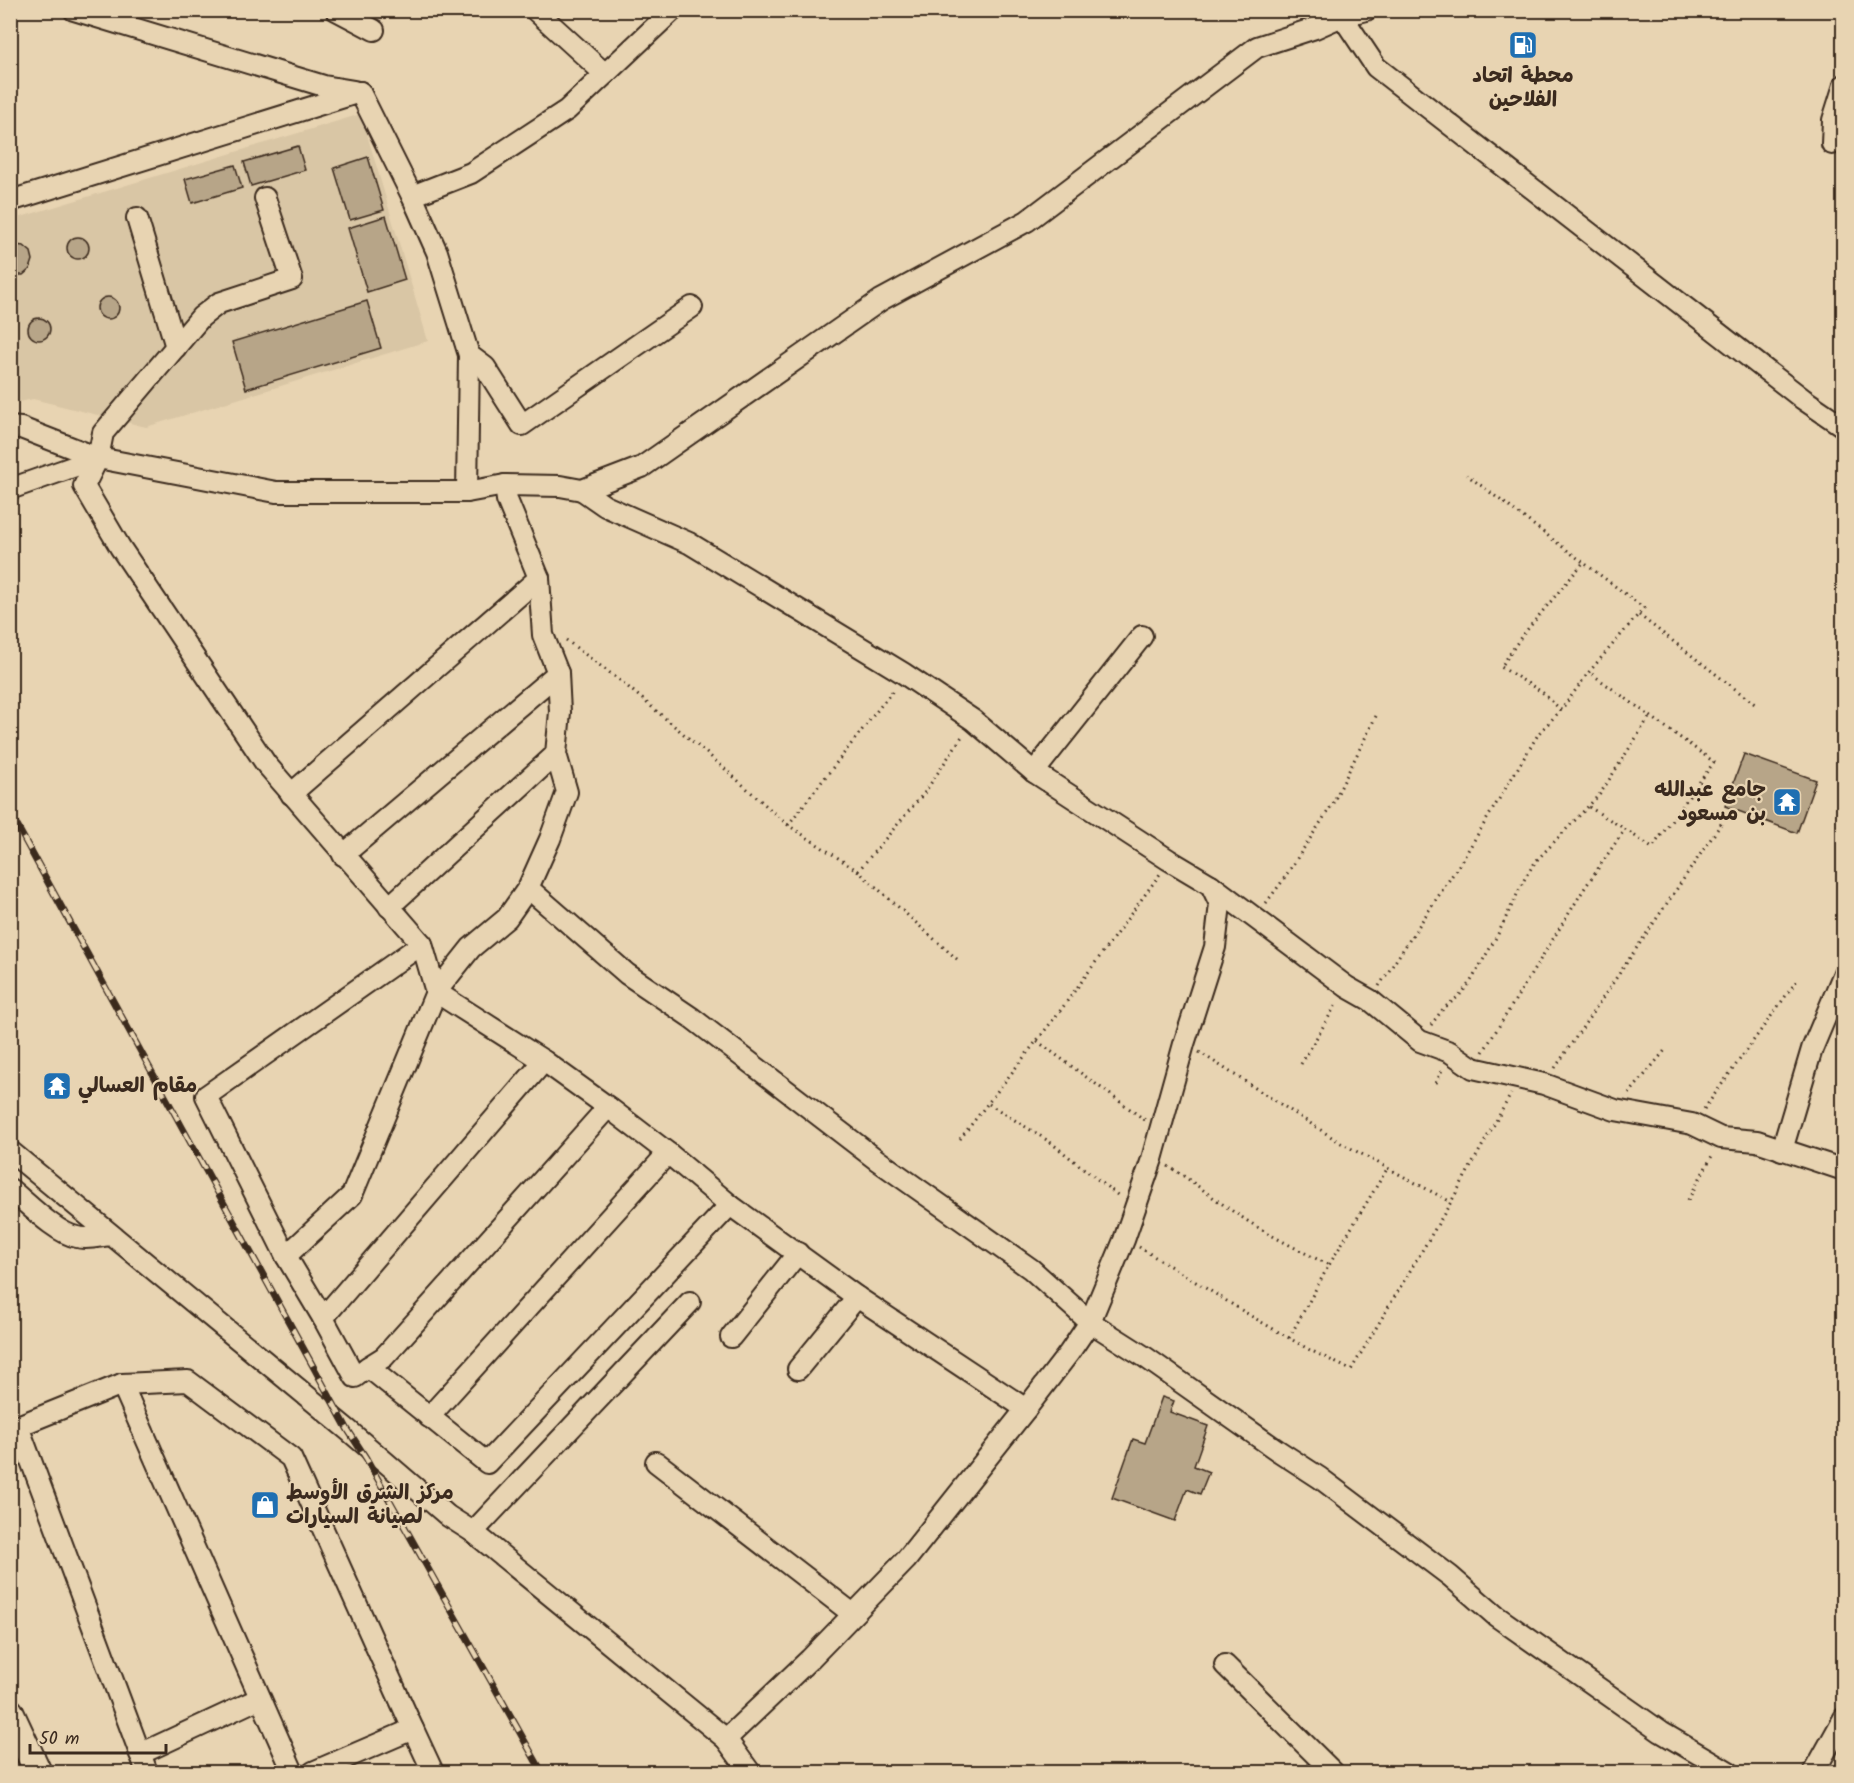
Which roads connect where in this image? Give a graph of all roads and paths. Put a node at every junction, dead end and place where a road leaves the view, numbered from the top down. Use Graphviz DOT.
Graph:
graph roads {
  1 [pos="74,10"];
  2 [pos="336,10"];
  3 [pos="535,10"];
  4 [pos="673,10"];
  5 [pos="1366,10"];
  6 [pos="1342,16"];
  7 [pos="374,30"];
  8 [pos="604,74"];
  9 [pos="1844,85"];
  10 [pos="360,92"];
  11 [pos="1832,144"];
  12 [pos="412,196"];
  13 [pos="265,198"];
  14 [pos="10,201"];
  15 [pos="137,218"];
  16 [pos="692,308"];
  17 [pos="176,347"];
  18 [pos="469,355"];
  19 [pos="10,427"];
  20 [pos="1844,427"];
  21 [pos="98,458"];
  22 [pos="1467,475"];
  23 [pos="505,485"];
  24 [pos="10,489"];
  25 [pos="582,490"];
  26 [pos="467,492"];
  27 [pos="1583,563"];
  28 [pos="539,578"];
  29 [pos="1639,615"];
  30 [pos="543,635"];
  31 [pos="1142,636"];
  32 [pos="1589,672"];
  33 [pos="558,673"];
  34 [pos="903,673"];
  35 [pos="1756,705"];
  36 [pos="1561,710"];
  37 [pos="1377,714"];
  38 [pos="1650,716"];
  39 [pos="973,720"];
  40 [pos="556,754"];
  41 [pos="1035,772"];
  42 [pos="291,794"];
  43 [pos="1588,807"];
  44 [pos="1723,821"];
  45 [pos="788,825"];
  46 [pos="1625,829"];
  47 [pos="343,855"];
  48 [pos="1169,860"];
  49 [pos="858,871"];
  50 [pos="1211,885"];
  51 [pos="528,888"];
  52 [pos="389,907"];
  53 [pos="1254,919"];
  54 [pos="422,944"];
  55 [pos="959,961"];
  56 [pos="1844,973"];
  57 [pos="1798,979"];
  58 [pos="1347,987"];
  59 [pos="436,992"];
  60 [pos="1370,1000"];
  61 [pos="1037,1041"];
  62 [pos="1420,1041"];
  63 [pos="1184,1044"];
  64 [pos="1666,1049"];
  65 [pos="544,1061"];
  66 [pos="1301,1064"];
  67 [pos="1473,1068"];
  68 [pos="1520,1078"];
  69 [pos="1544,1084"];
  70 [pos="989,1104"];
  71 [pos="608,1107"];
  72 [pos="1615,1110"];
  73 [pos="1692,1124"];
  74 [pos="1162,1128"];
  75 [pos="1721,1138"];
  76 [pos="960,1139"];
  77 [pos="1782,1150"];
  78 [pos="10,1152"];
  79 [pos="668,1154"];
  80 [pos="1152,1159"];
  81 [pos="1387,1169"];
  82 [pos="1844,1170"];
  83 [pos="10,1189"];
  84 [pos="1688,1200"];
  85 [pos="1451,1203"];
  86 [pos="730,1205"];
  87 [pos="1136,1207"];
  88 [pos="111,1234"];
  89 [pos="1124,1240"];
  90 [pos="798,1253"];
  91 [pos="286,1256"];
  92 [pos="1329,1264"];
  93 [pos="857,1297"];
  94 [pos="690,1302"];
  95 [pos="323,1318"];
  96 [pos="1090,1322"];
  97 [pos="731,1338"];
  98 [pos="1289,1338"];
  99 [pos="368,1367"];
  100 [pos="798,1369"];
  101 [pos="122,1384"];
  102 [pos="1026,1409"];
  103 [pos="429,1416"];
  104 [pos="656,1462"];
  105 [pos="473,1532"];
  106 [pos="853,1614"];
  107 [pos="1225,1665"];
  108 [pos="260,1698"];
  109 [pos="10,1712"];
  110 [pos="1844,1718"];
  111 [pos="413,1729"];
  112 [pos="726,1739"];
  113 [pos="144,1763"];
  114 [pos="1325,1770"];
  115 [pos="38,1773"];
  116 [pos="293,1773"];
  117 [pos="313,1773"];
  118 [pos="433,1773"];
  119 [pos="750,1773"];
  120 [pos="1729,1773"];
  121 [pos="1814,1773"];
  1 -- 10 [label="street"];
  2 -- 7 [label="street"];
  3 -- 8 [label="street"];
  4 -- 8 [label="street"];
  5 -- 6 [label="street"];
  6 -- 20 [label="street"];
  6 -- 25 [label="street"];
  8 -- 12 [label="street"];
  9 -- 11 [label="street"];
  10 -- 12 [label="street"];
  10 -- 14 [label="street"];
  12 -- 18 [label="street"];
  13 -- 17 [label="street"];
  15 -- 17 [label="street"];
  16 -- 18 [label="street"];
  17 -- 21 [label="street"];
  18 -- 26 [label="street"];
  19 -- 21 [label="street"];
  21 -- 24 [label="street"];
  21 -- 26 [label="street"];
  21 -- 42 [label="street"];
  22 -- 27 [label="path"];
  23 -- 25 [label="street"];
  23 -- 26 [label="street"];
  23 -- 28 [label="street"];
  25 -- 34 [label="street"];
  27 -- 29 [label="path"];
  27 -- 36 [label="path"];
  28 -- 30 [label="street"];
  28 -- 42 [label="street"];
  29 -- 32 [label="path"];
  29 -- 35 [label="path"];
  30 -- 33 [label="street"];
  30 -- 45 [label="path"];
  31 -- 41 [label="street"];
  32 -- 36 [label="path"];
  32 -- 38 [label="path"];
  33 -- 40 [label="street"];
  33 -- 47 [label="street"];
  34 -- 39 [label="street"];
  34 -- 45 [label="path"];
  36 -- 60 [label="path"];
  37 -- 53 [label="path"];
  38 -- 43 [label="path"];
  38 -- 46 [label="path"];
  39 -- 41 [label="street"];
  39 -- 49 [label="path"];
  40 -- 51 [label="street"];
  40 -- 52 [label="street"];
  41 -- 48 [label="street"];
  42 -- 47 [label="street"];
  43 -- 46 [label="path"];
  43 -- 62 [label="path"];
  44 -- 69 [label="path"];
  45 -- 49 [label="path"];
  46 -- 67 [label="path"];
  47 -- 52 [label="street"];
  48 -- 50 [label="street"];
  48 -- 61 [label="path"];
  49 -- 55 [label="path"];
  50 -- 53 [label="street"];
  50 -- 63 [label="street"];
  51 -- 59 [label="street"];
  51 -- 96 [label="street"];
  52 -- 54 [label="street"];
  53 -- 58 [label="street"];
  54 -- 59 [label="street"];
  54 -- 91 [label="street"];
  56 -- 77 [label="street"];
  57 -- 73 [label="path"];
  58 -- 60 [label="street"];
  58 -- 66 [label="path"];
  59 -- 65 [label="street"];
  59 -- 91 [label="street"];
  60 -- 62 [label="street"];
  61 -- 70 [label="path"];
  61 -- 74 [label="path"];
  62 -- 67 [label="street"];
  63 -- 74 [label="street"];
  63 -- 81 [label="path"];
  64 -- 72 [label="path"];
  65 -- 71 [label="street"];
  65 -- 95 [label="street"];
  67 -- 68 [label="street"];
  68 -- 69 [label="street"];
  68 -- 85 [label="path"];
  69 -- 72 [label="street"];
  70 -- 76 [label="path"];
  70 -- 87 [label="path"];
  71 -- 79 [label="street"];
  71 -- 99 [label="street"];
  72 -- 73 [label="street"];
  73 -- 75 [label="street"];
  74 -- 80 [label="street"];
  75 -- 77 [label="street"];
  75 -- 84 [label="path"];
  77 -- 82 [label="street"];
  78 -- 88 [label="street"];
  79 -- 86 [label="street"];
  79 -- 103 [label="street"];
  80 -- 87 [label="street"];
  80 -- 92 [label="path"];
  81 -- 85 [label="path"];
  81 -- 92 [label="path"];
  83 -- 88 [label="street"];
  85 -- 98 [label="path"];
  86 -- 90 [label="street"];
  86 -- 103 [label="street"];
  87 -- 89 [label="street"];
  88 -- 105 [label="street"];
  89 -- 96 [label="street"];
  89 -- 98 [label="path"];
  90 -- 93 [label="street"];
  90 -- 97 [label="street"];
  91 -- 95 [label="street"];
  92 -- 98 [label="path"];
  93 -- 100 [label="street"];
  93 -- 102 [label="street"];
  94 -- 105 [label="street"];
  95 -- 99 [label="street"];
  96 -- 102 [label="street"];
  96 -- 120 [label="street"];
  99 -- 103 [label="street"];
  101 -- 108 [label="street"];
  101 -- 111 [label="street"];
  101 -- 113 [label="street"];
  102 -- 106 [label="street"];
  104 -- 106 [label="street"];
  105 -- 112 [label="street"];
  106 -- 112 [label="street"];
  107 -- 114 [label="street"];
  108 -- 113 [label="street"];
  108 -- 116 [label="street"];
  109 -- 115 [label="main road"];
  110 -- 121 [label="street"];
  111 -- 117 [label="street"];
  111 -- 118 [label="street"];
  112 -- 119 [label="street"];
}
